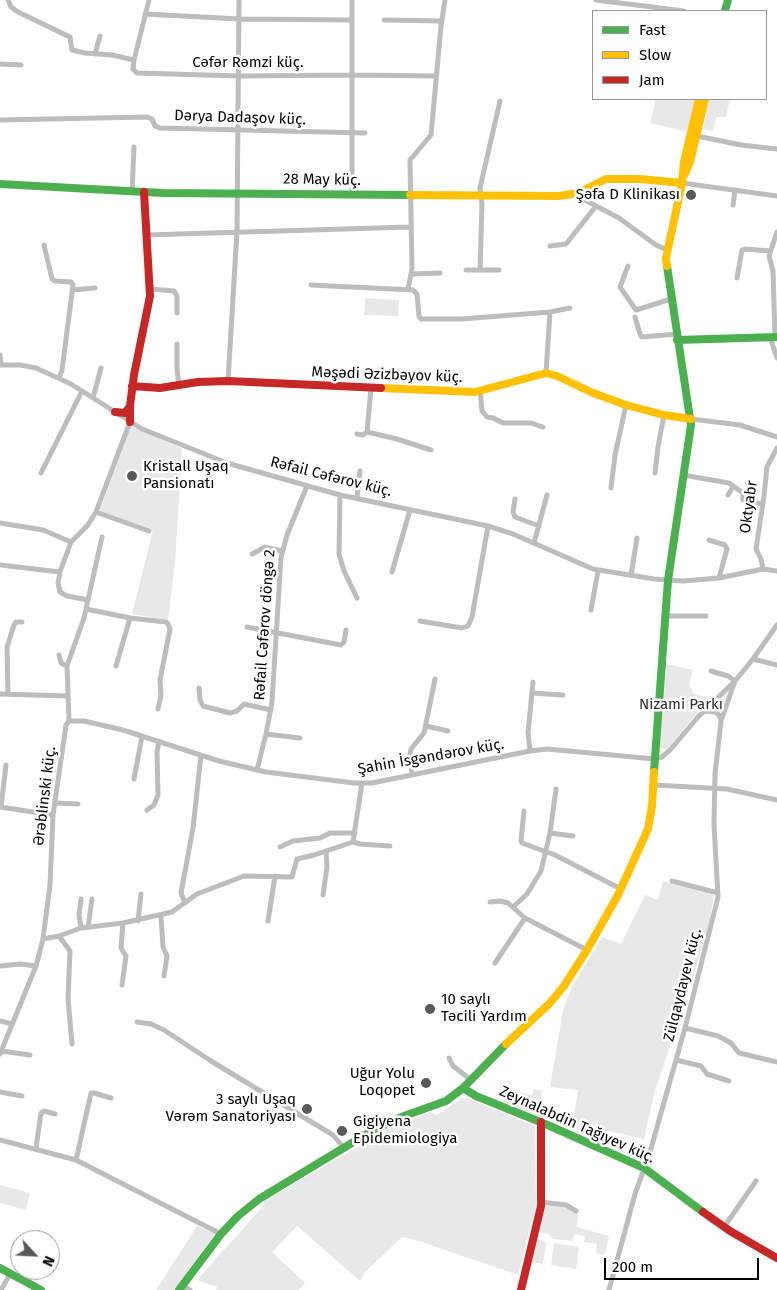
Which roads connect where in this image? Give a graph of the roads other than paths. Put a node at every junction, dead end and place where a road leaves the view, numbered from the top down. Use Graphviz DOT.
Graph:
graph roads {
  1 [pos="8,0"];
  2 [pos="149,0"];
  3 [pos="240,0"];
  4 [pos="352,0"];
  5 [pos="445,0"];
  6 [pos="596,0"];
  7 [pos="618,1"];
  8 [pos="677,10"];
  9 [pos="145,14"];
  10 [pos="239,19"];
  11 [pos="352,20"];
  12 [pos="384,20"];
  13 [pos="442,21"];
  14 [pos="100,36"];
  15 [pos="95,54"];
  16 [pos="134,60"];
  17 [pos="0,64"];
  18 [pos="21,65"];
  19 [pos="352,75"];
  20 [pos="239,76"];
  21 [pos="436,76"];
  22 [pos="699,100"];
  23 [pos="705,100"];
  24 [pos="500,101"];
  25 [pos="0,120"];
  26 [pos="239,130"];
  27 [pos="352,134"];
  28 [pos="364,134"];
  29 [pos="697,136"];
  30 [pos="134,147"];
  31 [pos="777,149"];
  32 [pos="682,183"];
  33 [pos="0,184"];
  34 [pos="735,190"];
  35 [pos="132,192"];
  36 [pos="144,192"];
  37 [pos="578,192"];
  38 [pos="238,193"];
  39 [pos="352,194"];
  40 [pos="409,195"];
  41 [pos="481,196"];
  42 [pos="777,196"];
  43 [pos="733,205"];
  44 [pos="596,206"];
  45 [pos="410,227"];
  46 [pos="237,231"];
  47 [pos="777,232"];
  48 [pos="146,235"];
  49 [pos="44,245"];
  50 [pos="550,246"];
  51 [pos="667,250"];
  52 [pos="770,251"];
  53 [pos="628,266"];
  54 [pos="775,266"];
  55 [pos="466,270"];
  56 [pos="480,270"];
  57 [pos="499,270"];
  58 [pos="440,273"];
  59 [pos="411,274"];
  60 [pos="737,278"];
  61 [pos="311,285"];
  62 [pos="95,288"];
  63 [pos="150,289"];
  64 [pos="408,289"];
  65 [pos="72,290"];
  66 [pos="671,298"];
  67 [pos="570,308"];
  68 [pos="550,312"];
  69 [pos="177,313"];
  70 [pos="635,316"];
  71 [pos="676,337"];
  72 [pos="774,337"];
  73 [pos="177,344"];
  74 [pos="0,355"];
  75 [pos="777,358"];
  76 [pos="1,365"];
  77 [pos="101,368"];
  78 [pos="546,373"];
  79 [pos="59,378"];
  80 [pos="228,381"];
  81 [pos="179,385"];
  82 [pos="132,386"];
  83 [pos="371,388"];
  84 [pos="480,390"];
  85 [pos="82,391"];
  86 [pos="93,398"];
  87 [pos="626,405"];
  88 [pos="130,406"];
  89 [pos="115,412"];
  90 [pos="664,415"];
  91 [pos="690,419"];
  92 [pos="130,422"];
  93 [pos="543,427"];
  94 [pos="367,432"];
  95 [pos="357,434"];
  96 [pos="777,437"];
  97 [pos="777,448"];
  98 [pos="430,450"];
  99 [pos="360,471"];
  100 [pos="41,472"];
  101 [pos="655,473"];
  102 [pos="683,476"];
  103 [pos="307,486"];
  104 [pos="733,486"];
  105 [pos="610,488"];
  106 [pos="340,494"];
  107 [pos="547,495"];
  108 [pos="728,495"];
  109 [pos="357,498"];
  110 [pos="515,499"];
  111 [pos="742,500"];
  112 [pos="751,502"];
  113 [pos="763,504"];
  114 [pos="410,510"];
  115 [pos="96,512"];
  116 [pos="0,523"];
  117 [pos="488,526"];
  118 [pos="539,526"];
  119 [pos="149,531"];
  120 [pos="102,537"];
  121 [pos="637,538"];
  122 [pos="709,540"];
  123 [pos="71,542"];
  124 [pos="534,543"];
  125 [pos="282,551"];
  126 [pos="252,554"];
  127 [pos="0,565"];
  128 [pos="763,569"];
  129 [pos="777,570"];
  130 [pos="598,571"];
  131 [pos="60,572"];
  132 [pos="392,572"];
  133 [pos="630,575"];
  134 [pos="719,578"];
  135 [pos="668,580"];
  136 [pos="357,598"];
  137 [pos="88,600"];
  138 [pos="86,609"];
  139 [pos="591,610"];
  140 [pos="666,616"];
  141 [pos="706,616"];
  142 [pos="130,618"];
  143 [pos="420,621"];
  144 [pos="22,622"];
  145 [pos="777,624"];
  146 [pos="247,627"];
  147 [pos="346,630"];
  148 [pos="276,633"];
  149 [pos="60,654"];
  150 [pos="753,658"];
  151 [pos="777,665"];
  152 [pos="68,666"];
  153 [pos="116,666"];
  154 [pos="711,671"];
  155 [pos="435,679"];
  156 [pos="735,681"];
  157 [pos="533,682"];
  158 [pos="198,688"];
  159 [pos="532,693"];
  160 [pos="0,694"];
  161 [pos="8,694"];
  162 [pos="68,696"];
  163 [pos="563,696"];
  164 [pos="158,709"];
  165 [pos="271,710"];
  166 [pos="704,711"];
  167 [pos="69,721"];
  168 [pos="721,721"];
  169 [pos="426,726"];
  170 [pos="448,731"];
  171 [pos="266,734"];
  172 [pos="142,736"];
  173 [pos="300,738"];
  174 [pos="159,741"];
  175 [pos="530,751"];
  176 [pos="201,755"];
  177 [pos="656,759"];
  178 [pos="6,765"];
  179 [pos="257,770"];
  180 [pos="412,775"];
  181 [pos="134,779"];
  182 [pos="362,783"];
  183 [pos="654,785"];
  184 [pos="714,787"];
  185 [pos="556,789"];
  186 [pos="777,800"];
  187 [pos="55,803"];
  188 [pos="78,804"];
  189 [pos="1,807"];
  190 [pos="148,810"];
  191 [pos="524,811"];
  192 [pos="53,815"];
  193 [pos="355,833"];
  194 [pos="550,833"];
  195 [pos="573,836"];
  196 [pos="353,842"];
  197 [pos="390,846"];
  198 [pos="280,847"];
  199 [pos="546,851"];
  200 [pos="326,852"];
  201 [pos="275,876"];
  202 [pos="672,882"];
  203 [pos="621,889"];
  204 [pos="718,893"];
  205 [pos="141,894"];
  206 [pos="323,895"];
  207 [pos="92,899"];
  208 [pos="80,900"];
  209 [pos="490,902"];
  210 [pos="185,903"];
  211 [pos="513,907"];
  212 [pos="161,916"];
  213 [pos="525,918"];
  214 [pos="138,921"];
  215 [pos="268,921"];
  216 [pos="123,923"];
  217 [pos="88,927"];
  218 [pos="80,928"];
  219 [pos="59,936"];
  220 [pos="43,939"];
  221 [pos="587,950"];
  222 [pos="495,962"];
  223 [pos="0,966"];
  224 [pos="36,966"];
  225 [pos="164,976"];
  226 [pos="122,985"];
  227 [pos="0,1021"];
  228 [pos="137,1022"];
  229 [pos="12,1024"];
  230 [pos="685,1028"];
  231 [pos="72,1044"];
  232 [pos="0,1053"];
  233 [pos="30,1055"];
  234 [pos="449,1058"];
  235 [pos="676,1060"];
  236 [pos="777,1062"];
  237 [pos="471,1080"];
  238 [pos="729,1081"];
  239 [pos="463,1088"];
  240 [pos="0,1092"];
  241 [pos="22,1096"];
  242 [pos="111,1098"];
  243 [pos="55,1114"];
  244 [pos="541,1122"];
  245 [pos="0,1140"];
  246 [pos="36,1148"];
  247 [pos="344,1148"];
  248 [pos="76,1160"];
  249 [pos="644,1168"];
  250 [pos="756,1181"];
  251 [pos="541,1202"];
  252 [pos="576,1211"];
  253 [pos="724,1227"];
  254 [pos="222,1234"];
  255 [pos="777,1258"];
  256 [pos="0,1268"];
  257 [pos="10,1274"];
  258 [pos="22,1280"];
  259 [pos="180,1288"];
  260 [pos="1,1290"];
  261 [pos="41,1290"];
  262 [pos="190,1290"];
  263 [pos="521,1290"];
  264 [pos="609,1290"];
  1 -- 15 [label="street"];
  2 -- 9 [label="street"];
  3 -- 10 [label="street"];
  4 -- 11 [label="street"];
  5 -- 13 [label="street"];
  6 -- 7 [label="street"];
  7 -- 8 [label="street"];
  9 -- 10 [label="street"];
  9 -- 16 [label="street"];
  10 -- 11 [label="street"];
  10 -- 20 [label="street"];
  11 -- 19 [label="street"];
  12 -- 13 [label="street"];
  13 -- 21 [label="street"];
  14 -- 15 [label="street"];
  15 -- 16 [label="street"];
  16 -- 20 [label="street, Cəfər Rəmzi küç."];
  17 -- 18 [label="street"];
  19 -- 20 [label="street, Cəfər Rəmzi küç."];
  19 -- 21 [label="street, Cəfər Rəmzi küç."];
  19 -- 27 [label="street"];
  20 -- 26 [label="street"];
  21 -- 40 [label="street"];
  22 -- 32 [label="main road"];
  23 -- 29 [label="main road"];
  24 -- 41 [label="street"];
  25 -- 26 [label="street, Dərya Dadaşov küç."];
  26 -- 27 [label="street, Dərya Dadaşov küç."];
  26 -- 38 [label="street"];
  27 -- 28 [label="street, Dərya Dadaşov küç."];
  27 -- 39 [label="street"];
  29 -- 31 [label="street"];
  29 -- 32 [label="main road"];
  30 -- 35 [label="street"];
  32 -- 34 [label="street"];
  32 -- 37 [label="main road, 28 May küç."];
  32 -- 51 [label="main road"];
  33 -- 35 [label="main road, 28 May küç."];
  34 -- 42 [label="street"];
  34 -- 43 [label="street"];
  35 -- 36 [label="main road, 28 May küç."];
  36 -- 38 [label="main road, 28 May küç."];
  36 -- 48 [label="main road"];
  37 -- 41 [label="main road, 28 May küç."];
  37 -- 44 [label="street"];
  38 -- 39 [label="main road, 28 May küç."];
  38 -- 46 [label="street"];
  39 -- 40 [label="main road, 28 May küç."];
  40 -- 41 [label="main road, 28 May küç."];
  40 -- 45 [label="street"];
  41 -- 56 [label="street"];
  44 -- 50 [label="street"];
  44 -- 51 [label="street"];
  45 -- 46 [label="street"];
  45 -- 59 [label="street"];
  46 -- 48 [label="street"];
  46 -- 80 [label="street"];
  47 -- 52 [label="street"];
  48 -- 63 [label="main road"];
  49 -- 65 [label="street"];
  51 -- 66 [label="main road"];
  52 -- 54 [label="street"];
  52 -- 60 [label="street"];
  53 -- 66 [label="street"];
  54 -- 72 [label="street"];
  55 -- 56 [label="street"];
  56 -- 57 [label="street"];
  58 -- 59 [label="street"];
  59 -- 64 [label="street"];
  61 -- 64 [label="street"];
  62 -- 65 [label="street"];
  63 -- 69 [label="street"];
  63 -- 82 [label="main road"];
  64 -- 68 [label="street"];
  65 -- 79 [label="street"];
  66 -- 71 [label="main road"];
  67 -- 68 [label="street"];
  68 -- 78 [label="street"];
  70 -- 71 [label="street"];
  71 -- 72 [label="main road"];
  71 -- 91 [label="main road"];
  72 -- 75 [label="street"];
  73 -- 81 [label="street"];
  74 -- 76 [label="street"];
  76 -- 79 [label="street, Rəfail Cəfərov küç."];
  77 -- 86 [label="street"];
  78 -- 84 [label="main road, Məşədi Əzizbəyov küç."];
  78 -- 87 [label="main road"];
  79 -- 85 [label="street, Rəfail Cəfərov küç."];
  80 -- 81 [label="main road, Məşədi Əzizbəyov küç."];
  80 -- 83 [label="main road, Məşədi Əzizbəyov küç."];
  81 -- 82 [label="main road, Məşədi Əzizbəyov küç."];
  82 -- 88 [label="main road"];
  83 -- 84 [label="main road, Məşədi Əzizbəyov küç."];
  83 -- 94 [label="street"];
  84 -- 93 [label="street"];
  85 -- 86 [label="street, Rəfail Cəfərov küç."];
  85 -- 100 [label="street"];
  86 -- 89 [label="street, Rəfail Cəfərov küç."];
  87 -- 90 [label="main road"];
  87 -- 105 [label="street"];
  88 -- 89 [label="main road"];
  88 -- 92 [label="main road"];
  89 -- 92 [label="street, Rəfail Cəfərov küç."];
  90 -- 91 [label="main road"];
  90 -- 101 [label="street"];
  91 -- 96 [label="street"];
  91 -- 102 [label="main road"];
  92 -- 103 [label="street, Rəfail Cəfərov küç."];
  92 -- 115 [label="street"];
  94 -- 95 [label="street"];
  94 -- 98 [label="street"];
  97 -- 113 [label="street, Oktyabr"];
  99 -- 109 [label="street"];
  102 -- 104 [label="street"];
  102 -- 135 [label="main road"];
  103 -- 106 [label="street, Rəfail Cəfərov küç."];
  103 -- 125 [label="street, Rəfail Cəfərov döngə 2"];
  104 -- 108 [label="street"];
  104 -- 111 [label="street"];
  106 -- 109 [label="street, Rəfail Cəfərov küç."];
  106 -- 136 [label="street"];
  107 -- 118 [label="street"];
  109 -- 114 [label="street, Rəfail Cəfərov küç."];
  110 -- 118 [label="street"];
  112 -- 113 [label="street"];
  113 -- 128 [label="street, Oktyabr"];
  114 -- 117 [label="street, Rəfail Cəfərov küç."];
  114 -- 132 [label="street"];
  115 -- 119 [label="street"];
  115 -- 123 [label="street"];
  116 -- 123 [label="street"];
  117 -- 124 [label="street, Rəfail Cəfərov küç."];
  117 -- 143 [label="street"];
  118 -- 124 [label="street"];
  120 -- 137 [label="street, Ərəblinski küç."];
  121 -- 133 [label="street"];
  122 -- 134 [label="street"];
  123 -- 131 [label="street"];
  124 -- 130 [label="street, Rəfail Cəfərov küç."];
  125 -- 126 [label="street"];
  125 -- 148 [label="street, Rəfail Cəfərov döngə 2"];
  127 -- 131 [label="street"];
  128 -- 129 [label="street, Rəfail Cəfərov küç."];
  128 -- 134 [label="street, Rəfail Cəfərov küç."];
  130 -- 133 [label="street, Rəfail Cəfərov küç."];
  130 -- 139 [label="street"];
  131 -- 137 [label="street"];
  133 -- 135 [label="street, Rəfail Cəfərov küç."];
  134 -- 135 [label="street, Rəfail Cəfərov küç."];
  135 -- 140 [label="main road"];
  137 -- 138 [label="street, Ərəblinski küç."];
  138 -- 142 [label="street"];
  138 -- 152 [label="street, Ərəblinski küç."];
  140 -- 141 [label="street"];
  140 -- 177 [label="main road"];
  142 -- 153 [label="street"];
  142 -- 164 [label="street"];
  144 -- 161 [label="street"];
  145 -- 150 [label="street"];
  146 -- 148 [label="street"];
  147 -- 148 [label="street"];
  148 -- 165 [label="street, Rəfail Cəfərov döngə 2"];
  149 -- 152 [label="street"];
  150 -- 151 [label="street"];
  150 -- 156 [label="street"];
  152 -- 162 [label="street, Ərəblinski küç."];
  154 -- 156 [label="street"];
  155 -- 169 [label="street"];
  156 -- 166 [label="street"];
  156 -- 168 [label="street, Zülqaydayev küç."];
  157 -- 159 [label="street"];
  158 -- 165 [label="street"];
  159 -- 163 [label="street"];
  159 -- 175 [label="street"];
  160 -- 161 [label="street"];
  161 -- 162 [label="street"];
  162 -- 167 [label="street, Ərəblinski küç."];
  165 -- 171 [label="street, Rəfail Cəfərov döngə 2"];
  166 -- 168 [label="street"];
  166 -- 177 [label="street"];
  167 -- 172 [label="street, Şahin İsgəndərov küç."];
  167 -- 187 [label="street, Ərəblinski küç."];
  168 -- 184 [label="street, Zülqaydayev küç."];
  169 -- 170 [label="street"];
  169 -- 180 [label="street"];
  171 -- 173 [label="street"];
  171 -- 179 [label="street, Rəfail Cəfərov döngə 2"];
  172 -- 174 [label="street, Şahin İsgəndərov küç."];
  172 -- 181 [label="street"];
  174 -- 176 [label="street, Şahin İsgəndərov küç."];
  174 -- 190 [label="street"];
  175 -- 177 [label="street, Şahin İsgəndərov küç."];
  175 -- 180 [label="street, Şahin İsgəndərov küç."];
  176 -- 179 [label="street, Şahin İsgəndərov küç."];
  176 -- 210 [label="street"];
  177 -- 183 [label="main road"];
  178 -- 189 [label="street"];
  179 -- 182 [label="street, Şahin İsgəndərov küç."];
  180 -- 182 [label="street, Şahin İsgəndərov küç."];
  182 -- 193 [label="street"];
  183 -- 184 [label="street"];
  183 -- 203 [label="main road"];
  184 -- 186 [label="street"];
  184 -- 204 [label="street, Zülqaydayev küç."];
  185 -- 194 [label="street"];
  187 -- 188 [label="street"];
  187 -- 192 [label="street, Ərəblinski küç."];
  189 -- 192 [label="street"];
  191 -- 199 [label="street"];
  192 -- 220 [label="street, Ərəblinski küç."];
  193 -- 196 [label="street"];
  193 -- 198 [label="street"];
  194 -- 195 [label="street"];
  194 -- 199 [label="street"];
  196 -- 197 [label="street"];
  196 -- 200 [label="street"];
  199 -- 203 [label="street"];
  199 -- 211 [label="street"];
  200 -- 201 [label="street"];
  200 -- 206 [label="street"];
  201 -- 210 [label="street"];
  201 -- 215 [label="street"];
  202 -- 204 [label="street"];
  203 -- 221 [label="main road"];
  204 -- 230 [label="street, Zülqaydayev küç."];
  205 -- 214 [label="street"];
  207 -- 217 [label="street"];
  208 -- 218 [label="street"];
  209 -- 211 [label="street"];
  210 -- 212 [label="street"];
  211 -- 213 [label="street"];
  212 -- 214 [label="street"];
  212 -- 225 [label="street"];
  213 -- 221 [label="street"];
  213 -- 222 [label="street"];
  214 -- 216 [label="street"];
  216 -- 217 [label="street"];
  216 -- 226 [label="street"];
  217 -- 218 [label="street"];
  218 -- 219 [label="street"];
  219 -- 220 [label="street"];
  219 -- 231 [label="street"];
  220 -- 224 [label="street, Ərəblinski küç."];
  221 -- 237 [label="main road"];
  223 -- 224 [label="street"];
  224 -- 229 [label="street, Ərəblinski küç."];
  227 -- 229 [label="street"];
  228 -- 247 [label="street"];
  229 -- 232 [label="street, Ərəblinski küç."];
  230 -- 235 [label="street, Zülqaydayev küç."];
  230 -- 236 [label="street"];
  232 -- 233 [label="street"];
  234 -- 237 [label="street"];
  235 -- 238 [label="street"];
  235 -- 249 [label="street, Zülqaydayev küç."];
  237 -- 239 [label="main road"];
  239 -- 244 [label="main road, Zeynalabdin Tağıyev küç."];
  239 -- 247 [label="main road"];
  240 -- 241 [label="street"];
  242 -- 248 [label="street"];
  243 -- 246 [label="street"];
  244 -- 249 [label="main road, Zeynalabdin Tağıyev küç."];
  244 -- 251 [label="main road"];
  245 -- 246 [label="street"];
  246 -- 248 [label="street"];
  247 -- 254 [label="main road"];
  248 -- 254 [label="street"];
  249 -- 253 [label="main road, Zeynalabdin Tağıyev küç."];
  249 -- 264 [label="street, Zülqaydayev küç."];
  250 -- 253 [label="street"];
  251 -- 252 [label="street"];
  251 -- 263 [label="main road"];
  253 -- 255 [label="main road, Zeynalabdin Tağıyev küç."];
  254 -- 259 [label="main road"];
  256 -- 257 [label="main road"];
  257 -- 260 [label="street"];
  258 -- 261 [label="main road"];
  259 -- 262 [label="street"];
}
